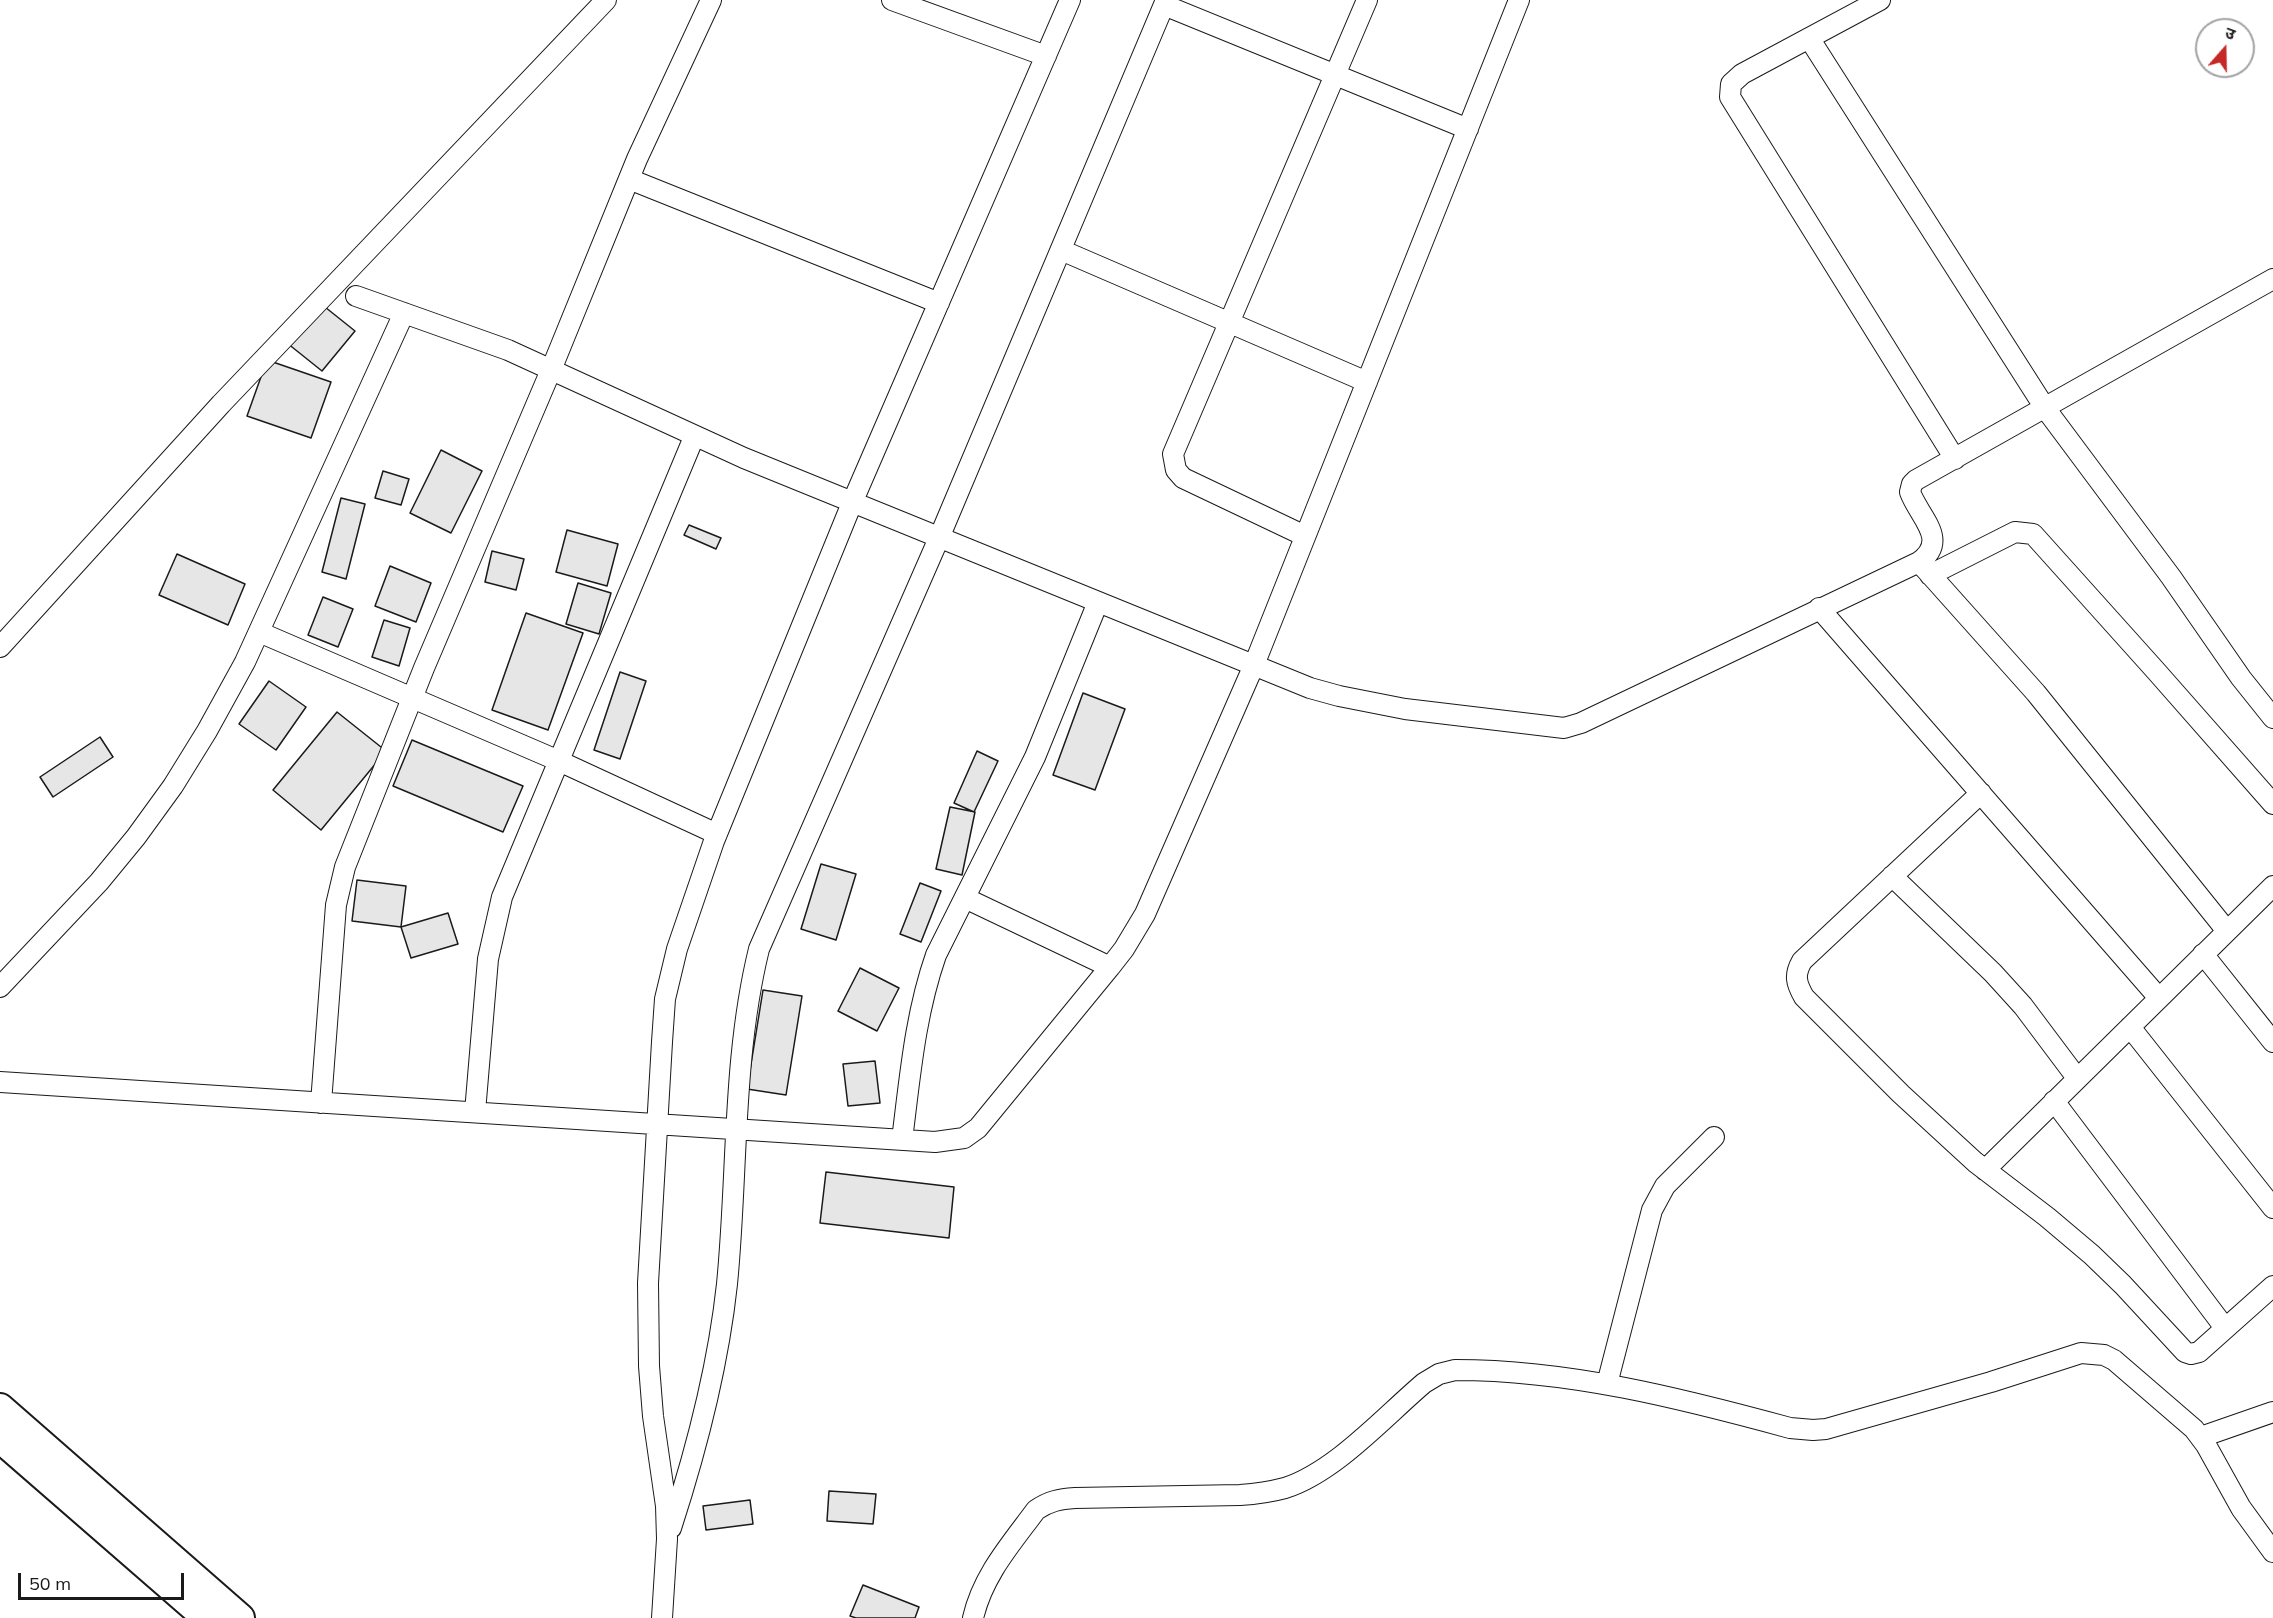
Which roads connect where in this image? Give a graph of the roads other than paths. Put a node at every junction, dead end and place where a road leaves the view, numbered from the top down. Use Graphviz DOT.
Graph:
graph roads {
  1 [pos="606,0"];
  2 [pos="711,0"];
  3 [pos="892,0"];
  4 [pos="1070,0"];
  5 [pos="1367,0"];
  6 [pos="1519,0"];
  7 [pos="1880,0"];
  8 [pos="1165,3"];
  9 [pos="1809,38"];
  10 [pos="1046,56"];
  11 [pos="1335,75"];
  12 [pos="1468,129"];
  13 [pos="629,179"];
  14 [pos="1060,250"];
  15 [pos="2273,279"];
  16 [pos="357,296"];
  17 [pos="939,303"];
  18 [pos="404,313"];
  19 [pos="1230,322"];
  20 [pos="551,370"];
  21 [pos="1367,382"];
  22 [pos="2045,408"];
  23 [pos="694,437"];
  24 [pos="1955,459"];
  25 [pos="852,503"];
  26 [pos="1305,536"];
  27 [pos="939,538"];
  28 [pos="1924,568"];
  29 [pos="1098,602"];
  30 [pos="1819,608"];
  31 [pos="259,633"];
  32 [pos="0,647"];
  33 [pos="1254,665"];
  34 [pos="412,698"];
  35 [pos="2273,718"];
  36 [pos="559,761"];
  37 [pos="1981,793"];
  38 [pos="2273,804"];
  39 [pos="717,834"];
  40 [pos="1892,876"];
  41 [pos="2273,886"];
  42 [pos="965,898"];
  43 [pos="2227,931"];
  44 [pos="2203,954"];
  45 [pos="1110,967"];
  46 [pos="0,987"];
  47 [pos="2159,998"];
  48 [pos="2130,1027"];
  49 [pos="2273,1042"];
  50 [pos="2078,1078"];
  51 [pos="0,1082"];
  52 [pos="2055,1101"];
  53 [pos="321,1103"];
  54 [pos="475,1112"];
  55 [pos="657,1124"];
  56 [pos="737,1130"];
  57 [pos="1714,1137"];
  58 [pos="902,1140"];
  59 [pos="1985,1170"];
  60 [pos="2273,1208"];
  61 [pos="2273,1286"];
  62 [pos="2225,1328"];
  63 [pos="1607,1384"];
  64 [pos="0,1407"];
  65 [pos="2273,1412"];
  66 [pos="2200,1437"];
  67 [pos="0,1438"];
  68 [pos="667,1539"];
  69 [pos="2273,1552"];
  70 [pos="207,1618"];
  71 [pos="240,1618"];
  72 [pos="662,1618"];
  73 [pos="974,1618"];
  1 -- 32 [label="street"];
  2 -- 13 [label="street"];
  3 -- 10 [label="street"];
  4 -- 10 [label="street"];
  5 -- 11 [label="street"];
  6 -- 12 [label="street"];
  7 -- 9 [label="street"];
  8 -- 11 [label="street"];
  8 -- 14 [label="street"];
  9 -- 22 [label="street"];
  9 -- 24 [label="street"];
  10 -- 17 [label="street"];
  11 -- 12 [label="street"];
  11 -- 19 [label="street"];
  12 -- 21 [label="street"];
  13 -- 17 [label="street"];
  13 -- 20 [label="street"];
  14 -- 19 [label="street"];
  14 -- 27 [label="street"];
  15 -- 22 [label="street"];
  16 -- 18 [label="street"];
  17 -- 25 [label="street"];
  18 -- 20 [label="street"];
  18 -- 31 [label="street"];
  19 -- 21 [label="street"];
  19 -- 26 [label="street"];
  20 -- 23 [label="street"];
  20 -- 34 [label="street"];
  21 -- 26 [label="street"];
  22 -- 24 [label="street"];
  22 -- 35 [label="street"];
  23 -- 25 [label="street"];
  23 -- 36 [label="street"];
  24 -- 28 [label="street"];
  25 -- 27 [label="street"];
  25 -- 39 [label="street"];
  26 -- 33 [label="street"];
  27 -- 29 [label="street"];
  27 -- 56 [label="street"];
  28 -- 30 [label="street"];
  28 -- 38 [label="street"];
  28 -- 43 [label="street"];
  29 -- 33 [label="street"];
  29 -- 42 [label="street"];
  30 -- 33 [label="street"];
  30 -- 37 [label="street"];
  31 -- 34 [label="street"];
  31 -- 46 [label="street"];
  33 -- 45 [label="street"];
  34 -- 36 [label="street"];
  34 -- 53 [label="street"];
  36 -- 39 [label="street"];
  36 -- 54 [label="street"];
  37 -- 40 [label="street"];
  37 -- 47 [label="street"];
  39 -- 55 [label="street"];
  40 -- 50 [label="street"];
  40 -- 59 [label="street"];
  41 -- 43 [label="street"];
  42 -- 45 [label="street"];
  42 -- 58 [label="street"];
  43 -- 44 [label="street"];
  44 -- 47 [label="street"];
  44 -- 49 [label="street"];
  45 -- 58 [label="street"];
  47 -- 48 [label="street"];
  48 -- 50 [label="street"];
  48 -- 60 [label="street"];
  50 -- 52 [label="street"];
  51 -- 53 [label="street"];
  52 -- 59 [label="street"];
  52 -- 62 [label="street"];
  53 -- 54 [label="street"];
  54 -- 55 [label="street"];
  55 -- 56 [label="street"];
  55 -- 68 [label="street"];
  56 -- 58 [label="street"];
  56 -- 68 [label="street"];
  57 -- 63 [label="street"];
  59 -- 62 [label="street"];
  61 -- 62 [label="street"];
  63 -- 66 [label="street"];
  63 -- 73 [label="street"];
  64 -- 71 [label="street"];
  65 -- 66 [label="street"];
  66 -- 69 [label="street"];
  67 -- 70 [label="street"];
  68 -- 72 [label="street"];
}
